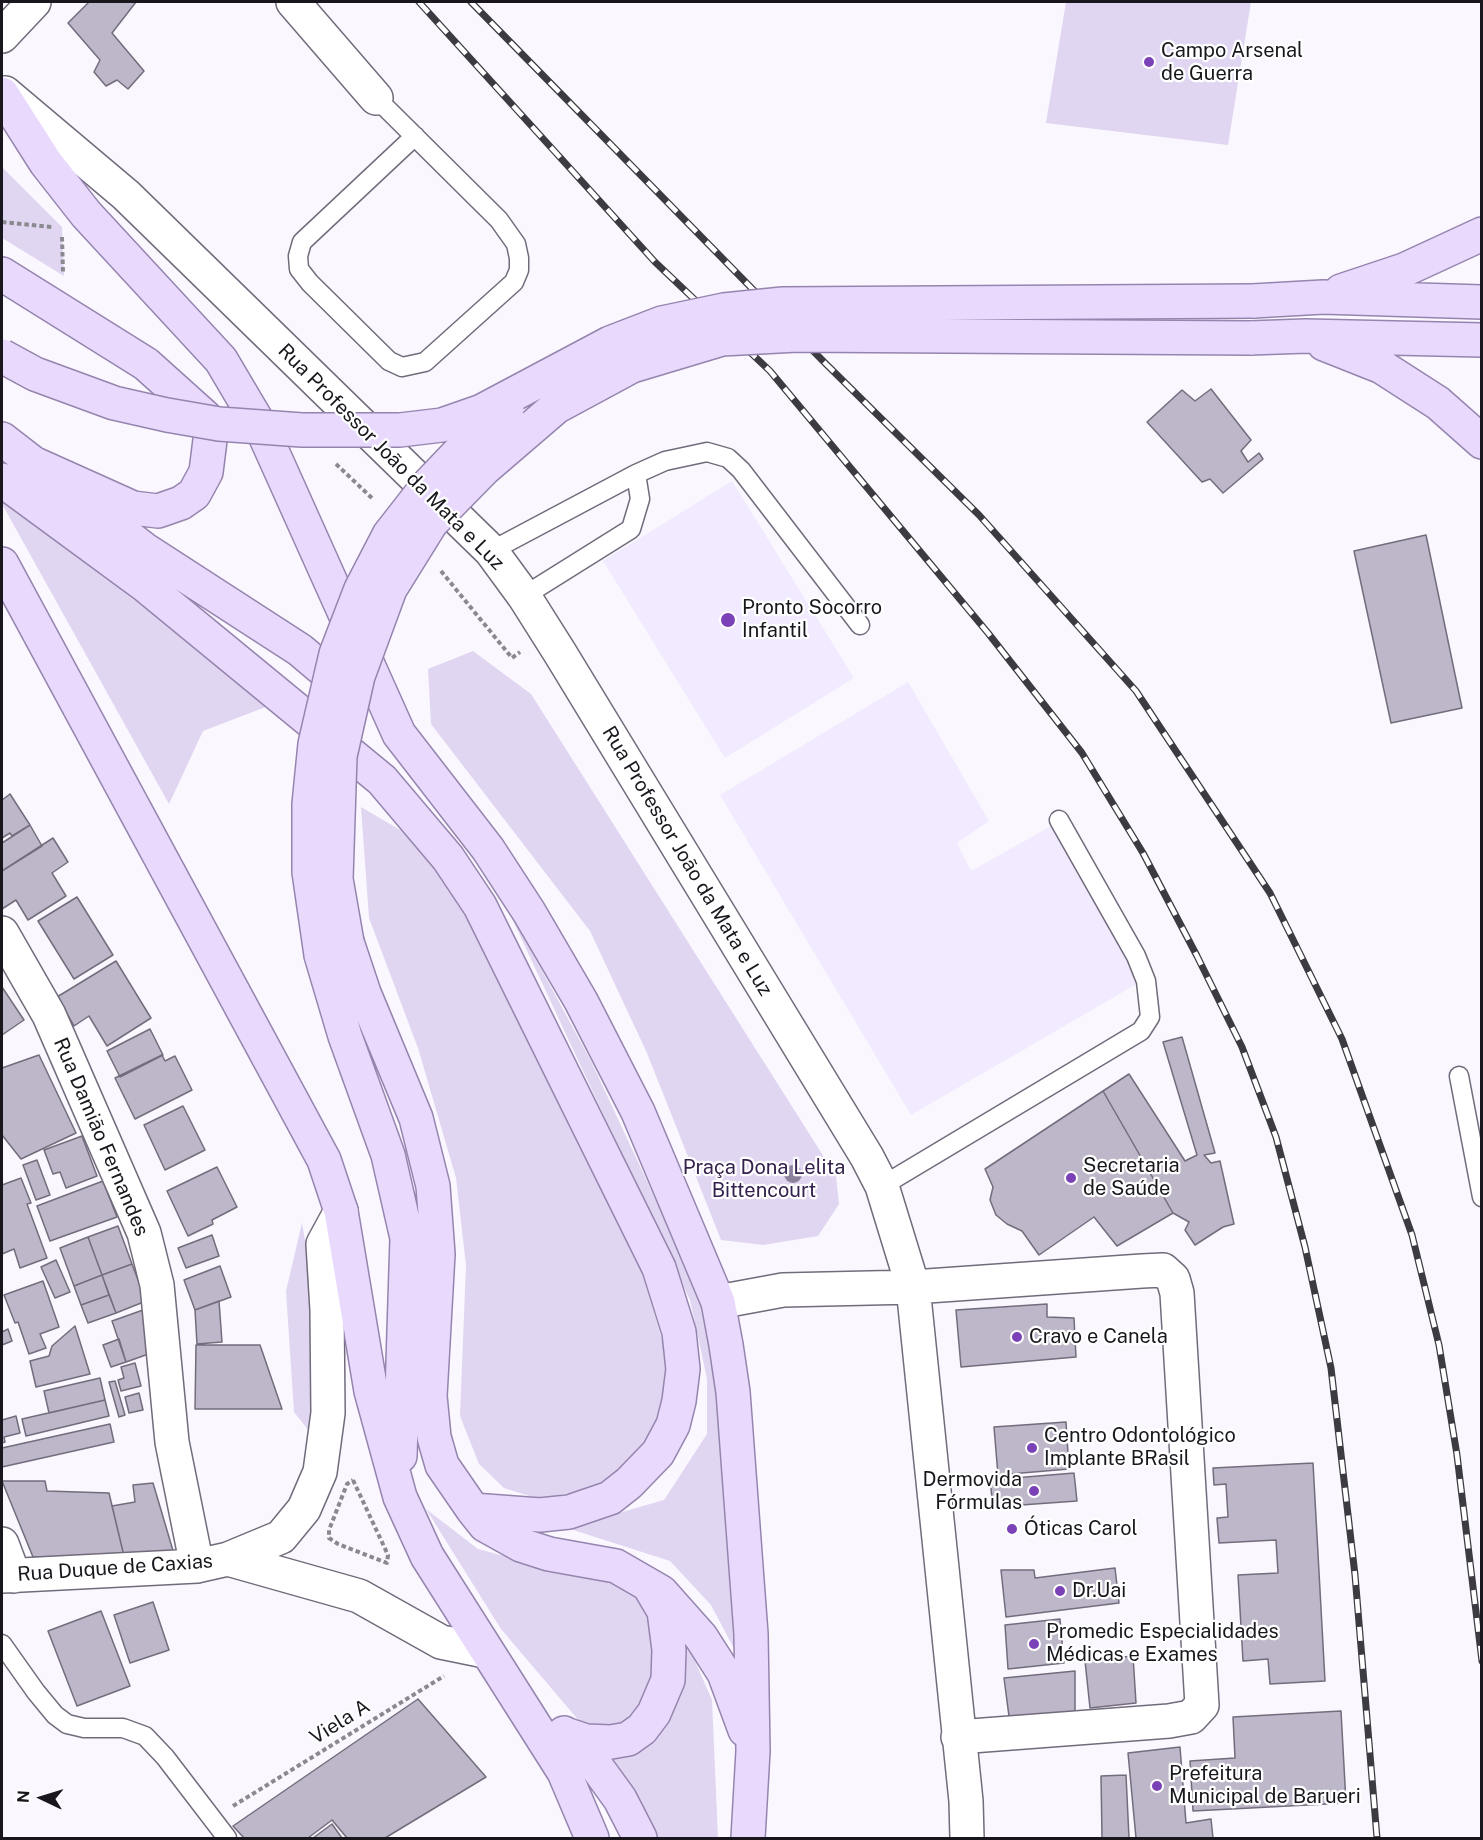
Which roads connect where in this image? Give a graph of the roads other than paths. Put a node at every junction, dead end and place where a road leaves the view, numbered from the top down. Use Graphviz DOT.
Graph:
graph roads {
  1 [pos="34,2"];
  2 [pos="293,2"];
  3 [pos="2,36"];
  4 [pos="2,92"];
  5 [pos="376,98"];
  6 [pos="415,136"];
  7 [pos="1482,234"];
  8 [pos="2,274"];
  9 [pos="1323,297"];
  10 [pos="1482,302"];
  11 [pos="1306,336"];
  12 [pos="1482,340"];
  13 [pos="2,356"];
  14 [pos="533,386"];
  15 [pos="2,439"];
  16 [pos="1482,442"];
  17 [pos="35,464"];
  18 [pos="636,474"];
  19 [pos="2,480"];
  20 [pos="492,551"];
  21 [pos="6,575"];
  22 [pos="524,596"];
  23 [pos="860,625"];
  24 [pos="399,734"];
  25 [pos="1059,820"];
  26 [pos="2,933"];
  27 [pos="334,948"];
  28 [pos="1459,1076"];
  29 [pos="882,1186"];
  30 [pos="1482,1197"];
  31 [pos="340,1211"];
  32 [pos="913,1287"];
  33 [pos="718,1302"];
  34 [pos="400,1497"];
  35 [pos="473,1510"];
  36 [pos="2,1544"];
  37 [pos="213,1563"];
  38 [pos="8,1576"];
  39 [pos="646,1582"];
  40 [pos="2,1644"];
  41 [pos="485,1651"];
  42 [pos="520,1704"];
  43 [pos="568,1735"];
  44 [pos="958,1737"];
  45 [pos="753,1751"];
  46 [pos="750,1794"];
  47 [pos="588,1829"];
  48 [pos="227,1839"];
  49 [pos="640,1839"];
  50 [pos="748,1839"];
  51 [pos="756,1839"];
  52 [pos="967,1839"];
  1 -- 3 [label="street"];
  2 -- 5 [label="street"];
  4 -- 20 [label="street, Rua Professor João da Mata e Luz"];
  4 -- 24 [label="main road"];
  5 -- 6 [label="lane"];
  6 -- 6 [label="lane"];
  7 -- 9 [label="main road"];
  8 -- 17 [label="main road"];
  9 -- 10 [label="main road"];
  9 -- 14 [label="main road, bridge"];
  11 -- 12 [label="main road"];
  11 -- 16 [label="main road"];
  11 -- 27 [label="main road, bridge"];
  13 -- 14 [label="main road, bridge"];
  14 -- 27 [label="main road, bridge"];
  15 -- 17 [label="main road"];
  17 -- 24 [label="main road"];
  18 -- 20 [label="lane"];
  18 -- 22 [label="lane"];
  18 -- 23 [label="lane"];
  19 -- 35 [label="main road"];
  20 -- 22 [label="street, Rua Professor João da Mata e Luz"];
  21 -- 31 [label="main road"];
  22 -- 29 [label="street, Rua Professor João da Mata e Luz"];
  24 -- 33 [label="main road"];
  25 -- 29 [label="lane"];
  26 -- 37 [label="street, Rua Damião Fernandes"];
  27 -- 34 [label="main road"];
  27 -- 35 [label="main road"];
  28 -- 30 [label="lane"];
  29 -- 32 [label="street, Rua Professor João da Mata e Luz"];
  31 -- 34 [label="main road"];
  31 -- 37 [label="street, Rua Duque de Caxias"];
  32 -- 33 [label="street"];
  32 -- 44 [label="street, Rua Professor João da Mata e Luz"];
  32 -- 44 [label="street"];
  33 -- 45 [label="main road"];
  34 -- 41 [label="main road"];
  35 -- 39 [label="main road"];
  36 -- 38 [label="street"];
  37 -- 38 [label="street, Rua Duque de Caxias"];
  37 -- 41 [label="street, Rua Duque de Caxias"];
  39 -- 43 [label="main road"];
  39 -- 45 [label="main road"];
  40 -- 48 [label="lane"];
  41 -- 42 [label="main road"];
  42 -- 43 [label="main road"];
  42 -- 47 [label="main road"];
  43 -- 49 [label="main road"];
  44 -- 52 [label="street, Rua Professor João da Mata e Luz"];
  45 -- 46 [label="main road"];
  46 -- 50 [label="main road"];
  46 -- 51 [label="main road"];
}
